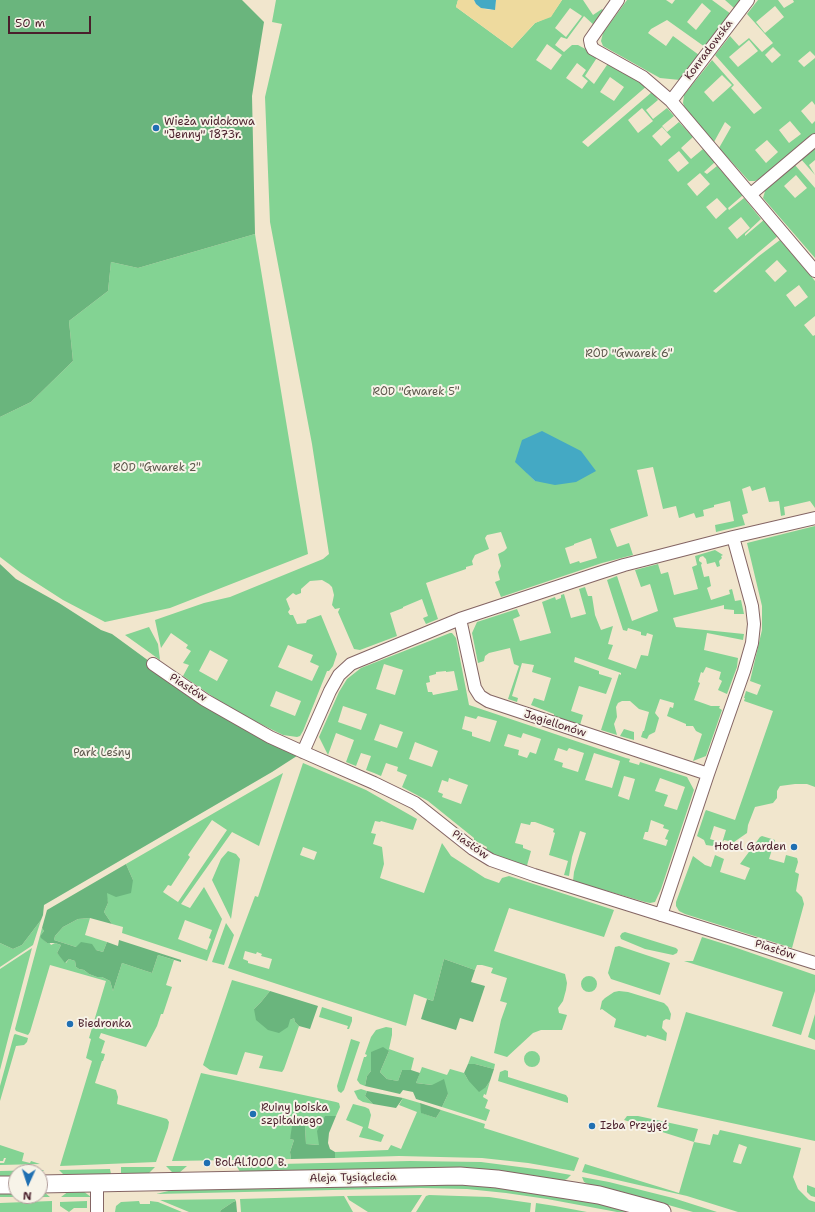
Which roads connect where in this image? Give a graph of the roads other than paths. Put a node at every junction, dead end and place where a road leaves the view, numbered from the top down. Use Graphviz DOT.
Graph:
graph roads {
  1 [pos="618,0"];
  2 [pos="748,0"];
  3 [pos="671,101"];
  4 [pos="815,140"];
  5 [pos="751,194"];
  6 [pos="815,271"];
  7 [pos="815,518"];
  8 [pos="734,537"];
  9 [pos="460,619"];
  10 [pos="153,664"];
  11 [pos="303,752"];
  12 [pos="708,774"];
  13 [pos="661,915"];
  14 [pos="815,963"];
  15 [pos="97,1182"];
  16 [pos="48,1184"];
  17 [pos="98,1212"];
  18 [pos="662,1212"];
  1 -- 3 [label="street"];
  2 -- 3 [label="street, Konradowska"];
  3 -- 5 [label="street"];
  4 -- 5 [label="street"];
  5 -- 6 [label="street"];
  7 -- 8 [label="street"];
  8 -- 9 [label="street"];
  8 -- 12 [label="street"];
  9 -- 11 [label="street"];
  9 -- 12 [label="street, Jagiellonów"];
  10 -- 11 [label="street, Piastów"];
  11 -- 13 [label="street, Piastów"];
  12 -- 13 [label="street"];
  13 -- 14 [label="street, Piastów"];
  15 -- 16 [label="street, Aleja Tysiąclecia"];
  15 -- 17 [label="street"];
  15 -- 18 [label="street, Aleja Tysiąclecia"];
}
